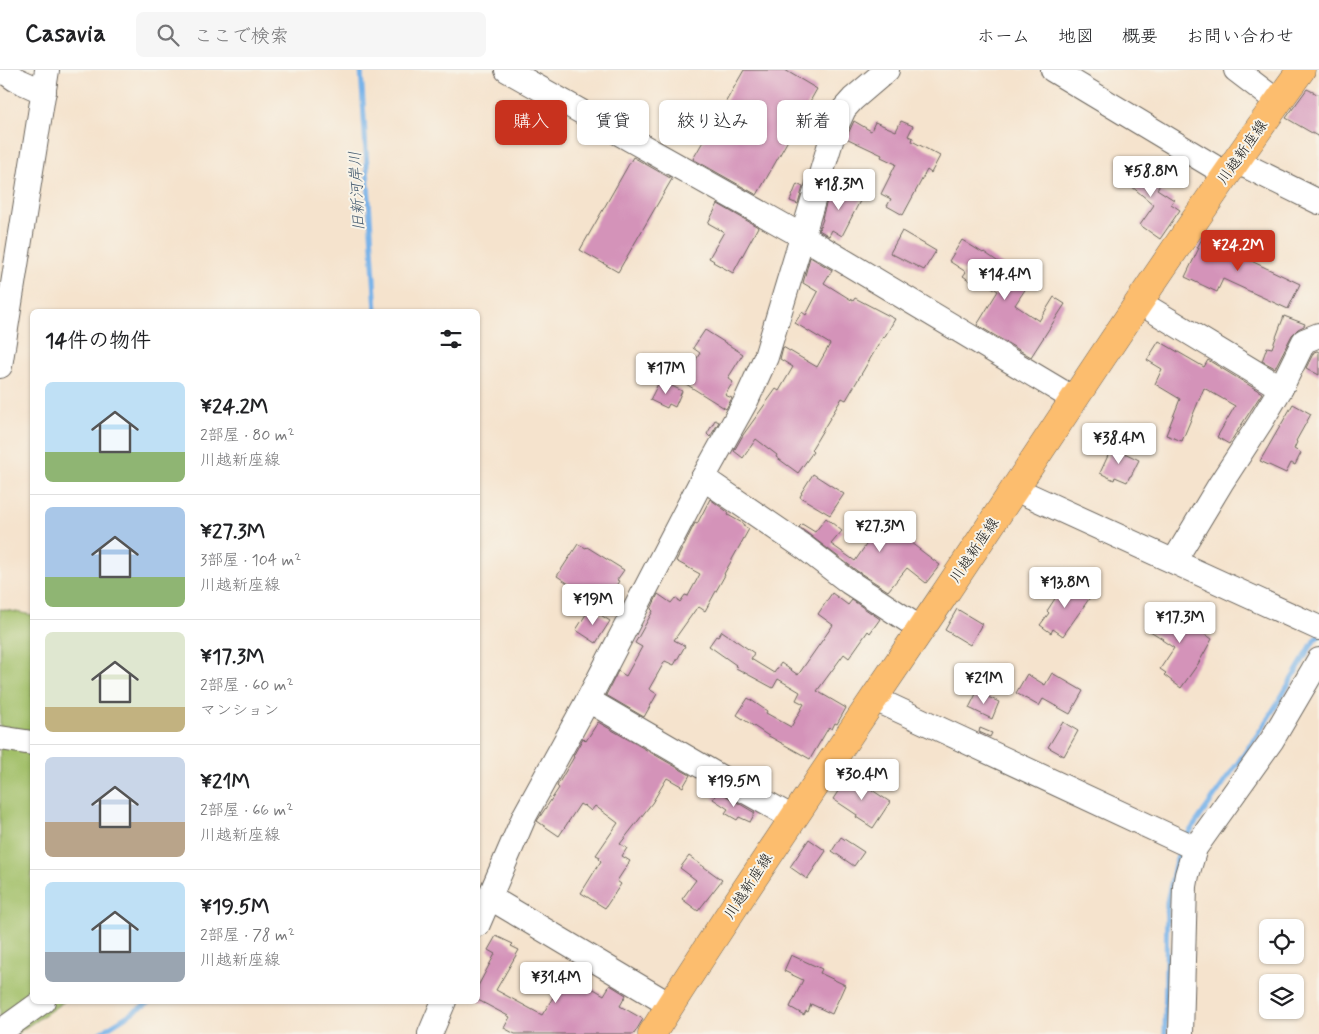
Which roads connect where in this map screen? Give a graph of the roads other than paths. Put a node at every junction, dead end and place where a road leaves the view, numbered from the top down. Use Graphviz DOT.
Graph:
graph roads {
  1 [pos="2,70"];
  2 [pos="506,70"];
  3 [pos="886,70"];
  4 [pos="1053,70"];
  5 [pos="1236,70"];
  6 [pos="1301,70"];
  7 [pos="45,81"];
  8 [pos="1278,102"];
  9 [pos="1231,167"];
  10 [pos="1319,202"];
  11 [pos="802,236"];
  12 [pos="1140,302"];
  13 [pos="1319,336"];
  14 [pos="2,340"];
  15 [pos="0,366"];
  16 [pos="1281,388"];
  17 [pos="1074,399"];
  18 [pos="704,478"];
  19 [pos="1015,489"];
  20 [pos="1174,561"];
  21 [pos="1319,628"];
  22 [pos="920,629"];
  23 [pos="1319,660"];
  24 [pos="874,698"];
  25 [pos="588,700"];
  26 [pos="0,738"];
  27 [pos="30,743"];
  28 [pos="794,818"];
  29 [pos="1195,848"];
  30 [pos="489,897"];
  31 [pos="480,919"];
  32 [pos="39,1004"];
  33 [pos="443,1004"];
  34 [pos="670,1005"];
  35 [pos="0,1032"];
  36 [pos="430,1034"];
  37 [pos="652,1034"];
  38 [pos="1181,1034"];
  1 -- 7 [label="street"];
  2 -- 11 [label="street"];
  3 -- 11 [label="street"];
  4 -- 9 [label="street"];
  5 -- 8 [label="street"];
  6 -- 8 [label="main road, 川越新座線"];
  7 -- 14 [label="street"];
  8 -- 9 [label="main road, 川越新座線"];
  9 -- 10 [label="street"];
  9 -- 12 [label="main road, 川越新座線"];
  11 -- 17 [label="street"];
  11 -- 18 [label="street"];
  12 -- 16 [label="street"];
  12 -- 17 [label="main road, 川越新座線"];
  13 -- 16 [label="street"];
  14 -- 15 [label="street"];
  16 -- 20 [label="street"];
  17 -- 19 [label="main road, 川越新座線"];
  18 -- 22 [label="street"];
  18 -- 25 [label="street"];
  19 -- 20 [label="street"];
  19 -- 22 [label="main road, 川越新座線"];
  20 -- 21 [label="street"];
  22 -- 24 [label="main road, 川越新座線"];
  23 -- 29 [label="street"];
  24 -- 28 [label="main road, 川越新座線"];
  24 -- 29 [label="street"];
  25 -- 28 [label="street"];
  25 -- 30 [label="street"];
  26 -- 27 [label="street"];
  28 -- 34 [label="main road, 川越新座線"];
  29 -- 38 [label="street"];
  30 -- 31 [label="street"];
  30 -- 34 [label="street"];
  32 -- 35 [label="street"];
  33 -- 36 [label="street"];
  34 -- 37 [label="main road, 川越新座線"];
}
